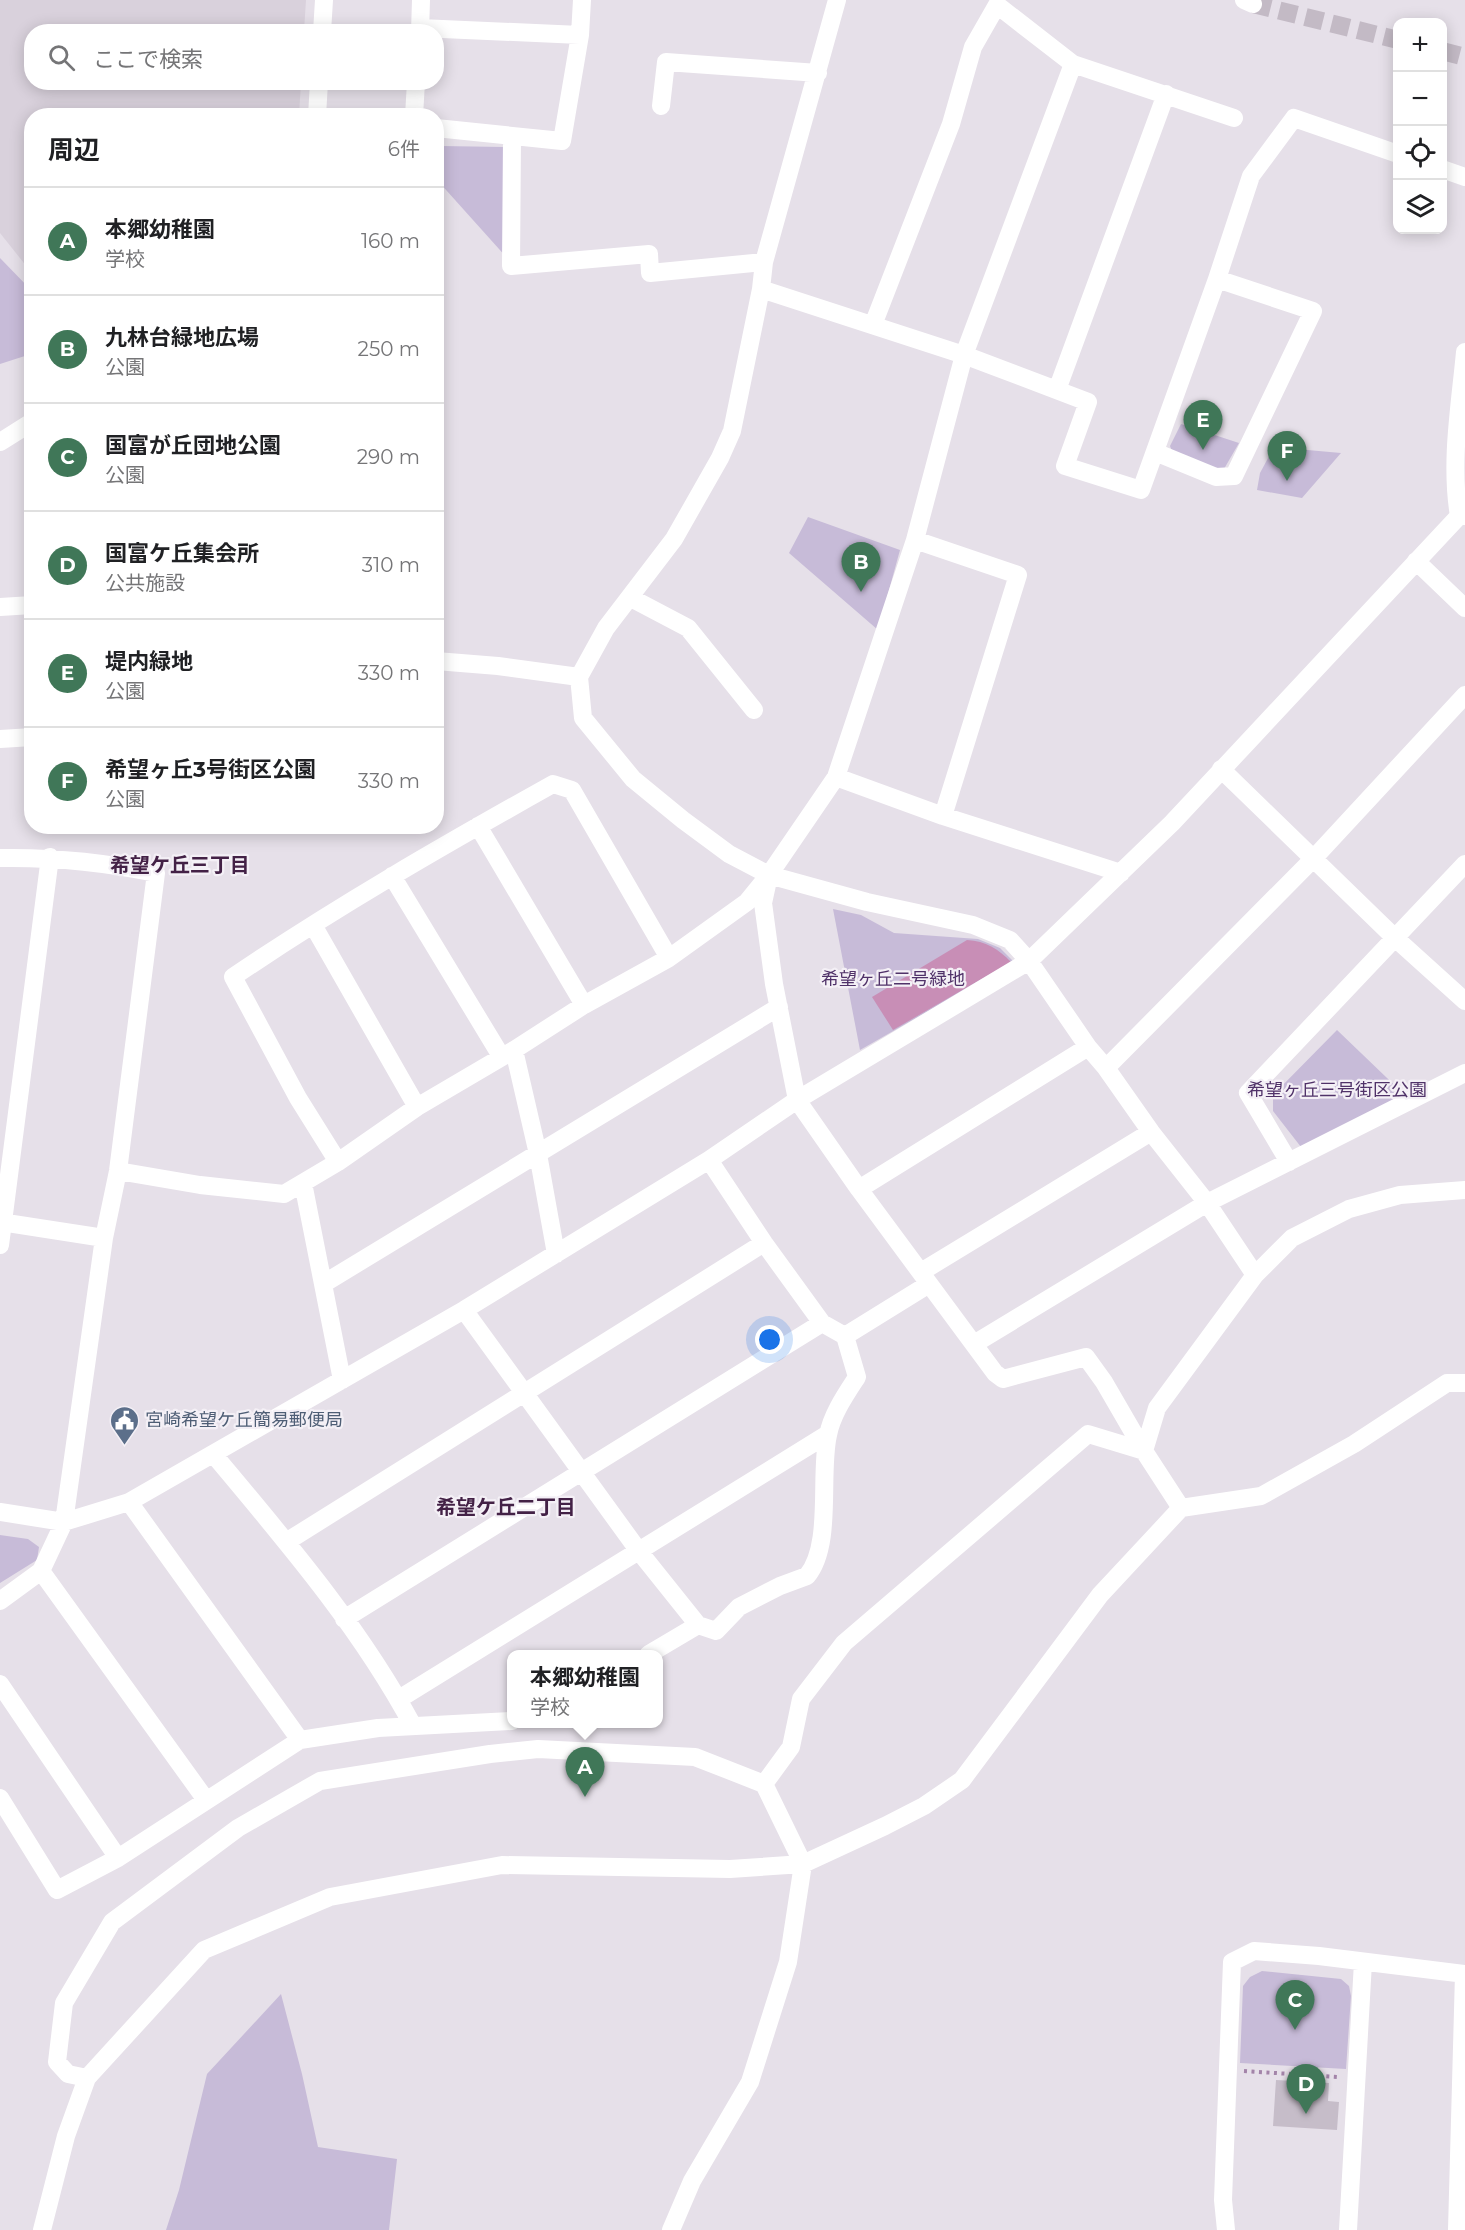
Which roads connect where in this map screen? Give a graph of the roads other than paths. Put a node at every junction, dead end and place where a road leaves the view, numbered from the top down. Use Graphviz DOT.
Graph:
graph roads {
  1 [pos="324,0"];
  2 [pos="421,0"];
  3 [pos="582,0"];
  4 [pos="837,0"];
  5 [pos="322,24"];
  6 [pos="420,24"];
  7 [pos="444,31"];
  8 [pos="580,35"];
  9 [pos="1073,64"];
  10 [pos="818,73"];
  11 [pos="320,90"];
  12 [pos="416,90"];
  13 [pos="1166,94"];
  14 [pos="661,106"];
  15 [pos="321,108"];
  16 [pos="414,108"];
  17 [pos="1234,118"];
  18 [pos="444,129"];
  19 [pos="512,138"];
  20 [pos="1393,152"];
  21 [pos="1447,170"];
  22 [pos="1465,177"];
  23 [pos="764,262"];
  24 [pos="1217,279"];
  25 [pos="761,290"];
  26 [pos="873,325"];
  27 [pos="1465,352"];
  28 [pos="964,355"];
  29 [pos="1057,390"];
  30 [pos="24,427"];
  31 [pos="0,442"];
  32 [pos="1155,452"];
  33 [pos="1462,516"];
  34 [pos="915,540"];
  35 [pos="1416,561"];
  36 [pos="631,598"];
  37 [pos="24,606"];
  38 [pos="0,607"];
  39 [pos="1465,608"];
  40 [pos="444,662"];
  41 [pos="579,678"];
  42 [pos="1465,695"];
  43 [pos="754,710"];
  44 [pos="24,738"];
  45 [pos="0,739"];
  46 [pos="1221,769"];
  47 [pos="836,777"];
  48 [pos="943,816"];
  49 [pos="478,826"];
  50 [pos="50,857"];
  51 [pos="0,858"];
  52 [pos="1314,858"];
  53 [pos="1465,864"];
  54 [pos="1121,873"];
  55 [pos="769,875"];
  56 [pos="392,876"];
  57 [pos="313,925"];
  58 [pos="1394,936"];
  59 [pos="669,958"];
  60 [pos="1029,961"];
  61 [pos="1465,1001"];
  62 [pos="584,1005"];
  63 [pos="779,1007"];
  64 [pos="1088,1047"];
  65 [pos="508,1053"];
  66 [pos="1106,1068"];
  67 [pos="1465,1073"];
  68 [pos="796,1100"];
  69 [pos="417,1107"];
  70 [pos="1151,1132"];
  71 [pos="538,1154"];
  72 [pos="709,1160"];
  73 [pos="338,1162"];
  74 [pos="1289,1162"];
  75 [pos="118,1171"];
  76 [pos="303,1183"];
  77 [pos="859,1189"];
  78 [pos="1465,1190"];
  79 [pos="1207,1203"];
  80 [pos="2,1222"];
  81 [pos="104,1238"];
  82 [pos="764,1243"];
  83 [pos="0,1245"];
  84 [pos="556,1254"];
  85 [pos="1255,1275"];
  86 [pos="925,1278"];
  87 [pos="323,1284"];
  88 [pos="464,1310"];
  89 [pos="822,1323"];
  90 [pos="845,1336"];
  91 [pos="974,1344"];
  92 [pos="342,1380"];
  93 [pos="1465,1383"];
  94 [pos="525,1394"];
  95 [pos="828,1434"];
  96 [pos="1144,1450"];
  97 [pos="214,1455"];
  98 [pos="582,1472"];
  99 [pos="129,1502"];
  100 [pos="1181,1508"];
  101 [pos="0,1512"];
  102 [pos="64,1522"];
  103 [pos="286,1542"];
  104 [pos="638,1550"];
  105 [pos="41,1571"];
  106 [pos="0,1601"];
  107 [pos="344,1619"];
  108 [pos="698,1624"];
  109 [pos="656,1650"];
  110 [pos="0,1684"];
  111 [pos="399,1700"];
  112 [pos="507,1721"];
  113 [pos="413,1726"];
  114 [pos="300,1740"];
  115 [pos="764,1784"];
  116 [pos="0,1798"];
  117 [pos="206,1800"];
  118 [pos="118,1858"];
  119 [pos="803,1864"];
  120 [pos="1363,1962"];
  121 [pos="1465,1974"];
  122 [pos="87,2078"];
  123 [pos="42,2230"];
  124 [pos="671,2230"];
  125 [pos="1226,2230"];
  126 [pos="1348,2230"];
  127 [pos="1457,2230"];
  1 -- 5 [label="street"];
  2 -- 6 [label="street"];
  3 -- 8 [label="street"];
  4 -- 10 [label="street"];
  7 -- 8 [label="street"];
  8 -- 19 [label="street"];
  9 -- 13 [label="street"];
  9 -- 26 [label="street"];
  9 -- 28 [label="street"];
  10 -- 14 [label="street"];
  10 -- 23 [label="street"];
  11 -- 15 [label="street"];
  12 -- 16 [label="street"];
  13 -- 17 [label="street"];
  13 -- 29 [label="street"];
  18 -- 19 [label="street"];
  19 -- 23 [label="street"];
  20 -- 24 [label="street"];
  21 -- 22 [label="street"];
  23 -- 25 [label="street"];
  24 -- 32 [label="street"];
  24 -- 32 [label="street"];
  25 -- 26 [label="street"];
  25 -- 36 [label="street"];
  26 -- 28 [label="street"];
  27 -- 33 [label="street"];
  28 -- 29 [label="street"];
  28 -- 34 [label="street"];
  29 -- 32 [label="street"];
  30 -- 31 [label="street"];
  33 -- 35 [label="street"];
  34 -- 47 [label="street"];
  34 -- 48 [label="street"];
  35 -- 39 [label="street"];
  35 -- 46 [label="street"];
  36 -- 41 [label="street"];
  36 -- 43 [label="street"];
  37 -- 38 [label="street"];
  40 -- 41 [label="street"];
  41 -- 55 [label="street"];
  42 -- 52 [label="street"];
  44 -- 45 [label="street"];
  46 -- 52 [label="street"];
  46 -- 54 [label="street"];
  47 -- 48 [label="street"];
  47 -- 55 [label="street"];
  48 -- 54 [label="street"];
  49 -- 56 [label="street"];
  49 -- 59 [label="street"];
  49 -- 62 [label="street"];
  50 -- 51 [label="street"];
  50 -- 75 [label="street"];
  50 -- 80 [label="street"];
  52 -- 58 [label="street"];
  52 -- 66 [label="street"];
  53 -- 58 [label="street"];
  54 -- 60 [label="street"];
  55 -- 59 [label="street"];
  55 -- 60 [label="street"];
  55 -- 63 [label="street"];
  56 -- 57 [label="street"];
  56 -- 65 [label="street"];
  57 -- 69 [label="street"];
  57 -- 73 [label="street"];
  58 -- 61 [label="street"];
  58 -- 74 [label="street"];
  59 -- 62 [label="street"];
  60 -- 64 [label="street"];
  60 -- 68 [label="street"];
  62 -- 65 [label="street"];
  63 -- 68 [label="street"];
  63 -- 71 [label="street"];
  64 -- 66 [label="street"];
  64 -- 77 [label="street"];
  65 -- 69 [label="street"];
  65 -- 71 [label="street"];
  66 -- 70 [label="street"];
  67 -- 74 [label="street"];
  68 -- 72 [label="street"];
  68 -- 77 [label="street"];
  69 -- 73 [label="street"];
  70 -- 79 [label="street"];
  70 -- 86 [label="street"];
  71 -- 84 [label="street"];
  71 -- 87 [label="street"];
  72 -- 82 [label="street"];
  72 -- 84 [label="street"];
  73 -- 76 [label="street"];
  74 -- 79 [label="street"];
  75 -- 76 [label="street"];
  75 -- 81 [label="street"];
  76 -- 87 [label="street"];
  77 -- 86 [label="street"];
  78 -- 85 [label="street"];
  79 -- 85 [label="street"];
  79 -- 91 [label="street"];
  80 -- 81 [label="street"];
  80 -- 83 [label="street"];
  81 -- 102 [label="street"];
  82 -- 89 [label="street"];
  82 -- 94 [label="street"];
  84 -- 88 [label="street"];
  85 -- 96 [label="street"];
  86 -- 90 [label="street"];
  86 -- 91 [label="street"];
  87 -- 92 [label="street"];
  88 -- 92 [label="street"];
  88 -- 94 [label="street"];
  89 -- 90 [label="street"];
  89 -- 98 [label="street"];
  90 -- 95 [label="street"];
  91 -- 96 [label="street"];
  92 -- 97 [label="street"];
  93 -- 100 [label="street"];
  94 -- 98 [label="street"];
  94 -- 103 [label="street"];
  95 -- 104 [label="street"];
  95 -- 108 [label="street"];
  96 -- 100 [label="street"];
  96 -- 115 [label="street"];
  97 -- 99 [label="street"];
  97 -- 103 [label="street"];
  98 -- 104 [label="street"];
  98 -- 107 [label="street"];
  99 -- 102 [label="street"];
  99 -- 114 [label="street"];
  100 -- 119 [label="street"];
  101 -- 102 [label="street"];
  102 -- 105 [label="street"];
  103 -- 107 [label="street"];
  104 -- 108 [label="street"];
  104 -- 111 [label="street"];
  105 -- 106 [label="street"];
  105 -- 117 [label="street"];
  107 -- 111 [label="street"];
  108 -- 109 [label="street"];
  110 -- 118 [label="street"];
  111 -- 113 [label="street"];
  112 -- 113 [label="street"];
  113 -- 114 [label="street"];
  114 -- 117 [label="street"];
  115 -- 119 [label="street"];
  115 -- 122 [label="street"];
  116 -- 118 [label="street"];
  117 -- 118 [label="street"];
  119 -- 122 [label="street"];
  119 -- 124 [label="street"];
  120 -- 121 [label="street"];
  120 -- 125 [label="street"];
  120 -- 126 [label="street"];
  121 -- 127 [label="street"];
  122 -- 123 [label="street"];
}
